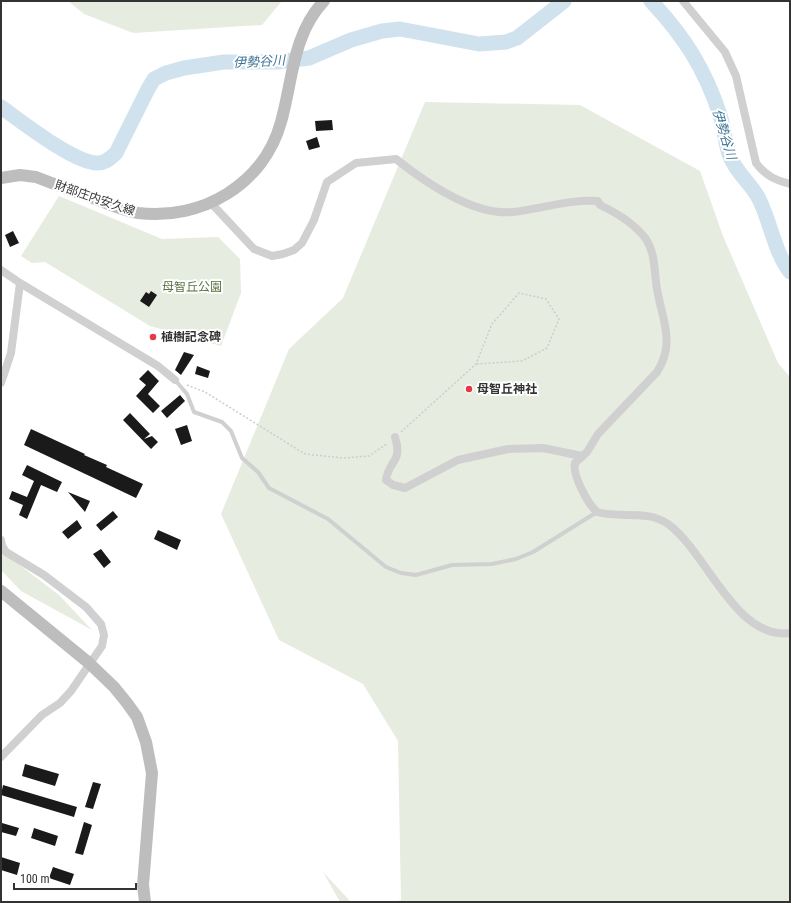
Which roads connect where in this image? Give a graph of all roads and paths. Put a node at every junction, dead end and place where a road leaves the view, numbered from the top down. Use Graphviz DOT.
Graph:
graph roads {
  1 [pos="324,1"];
  2 [pos="683,1"];
  3 [pos="1,178"];
  4 [pos="790,184"];
  5 [pos="211,203"];
  6 [pos="1,270"];
  7 [pos="20,284"];
  8 [pos="476,364"];
  9 [pos="175,380"];
  10 [pos="1,383"];
  11 [pos="395,437"];
  12 [pos="582,456"];
  13 [pos="597,512"];
  14 [pos="1,540"];
  15 [pos="1,591"];
  16 [pos="790,633"];
  17 [pos="89,663"];
  18 [pos="1,756"];
  19 [pos="146,902"];
  1 -- 5 [label="main road, 財部庄内安久線"];
  2 -- 4 [label="street"];
  3 -- 5 [label="main road, 財部庄内安久線"];
  5 -- 12 [label="street"];
  6 -- 7 [label="street"];
  7 -- 9 [label="street"];
  7 -- 10 [label="street"];
  8 -- 8 [label="path"];
  8 -- 11 [label="path"];
  9 -- 11 [label="path"];
  9 -- 13 [label="lane"];
  11 -- 12 [label="street"];
  12 -- 13 [label="street"];
  13 -- 16 [label="street"];
  14 -- 17 [label="street"];
  15 -- 17 [label="main road"];
  17 -- 18 [label="street"];
  17 -- 19 [label="main road"];
}
